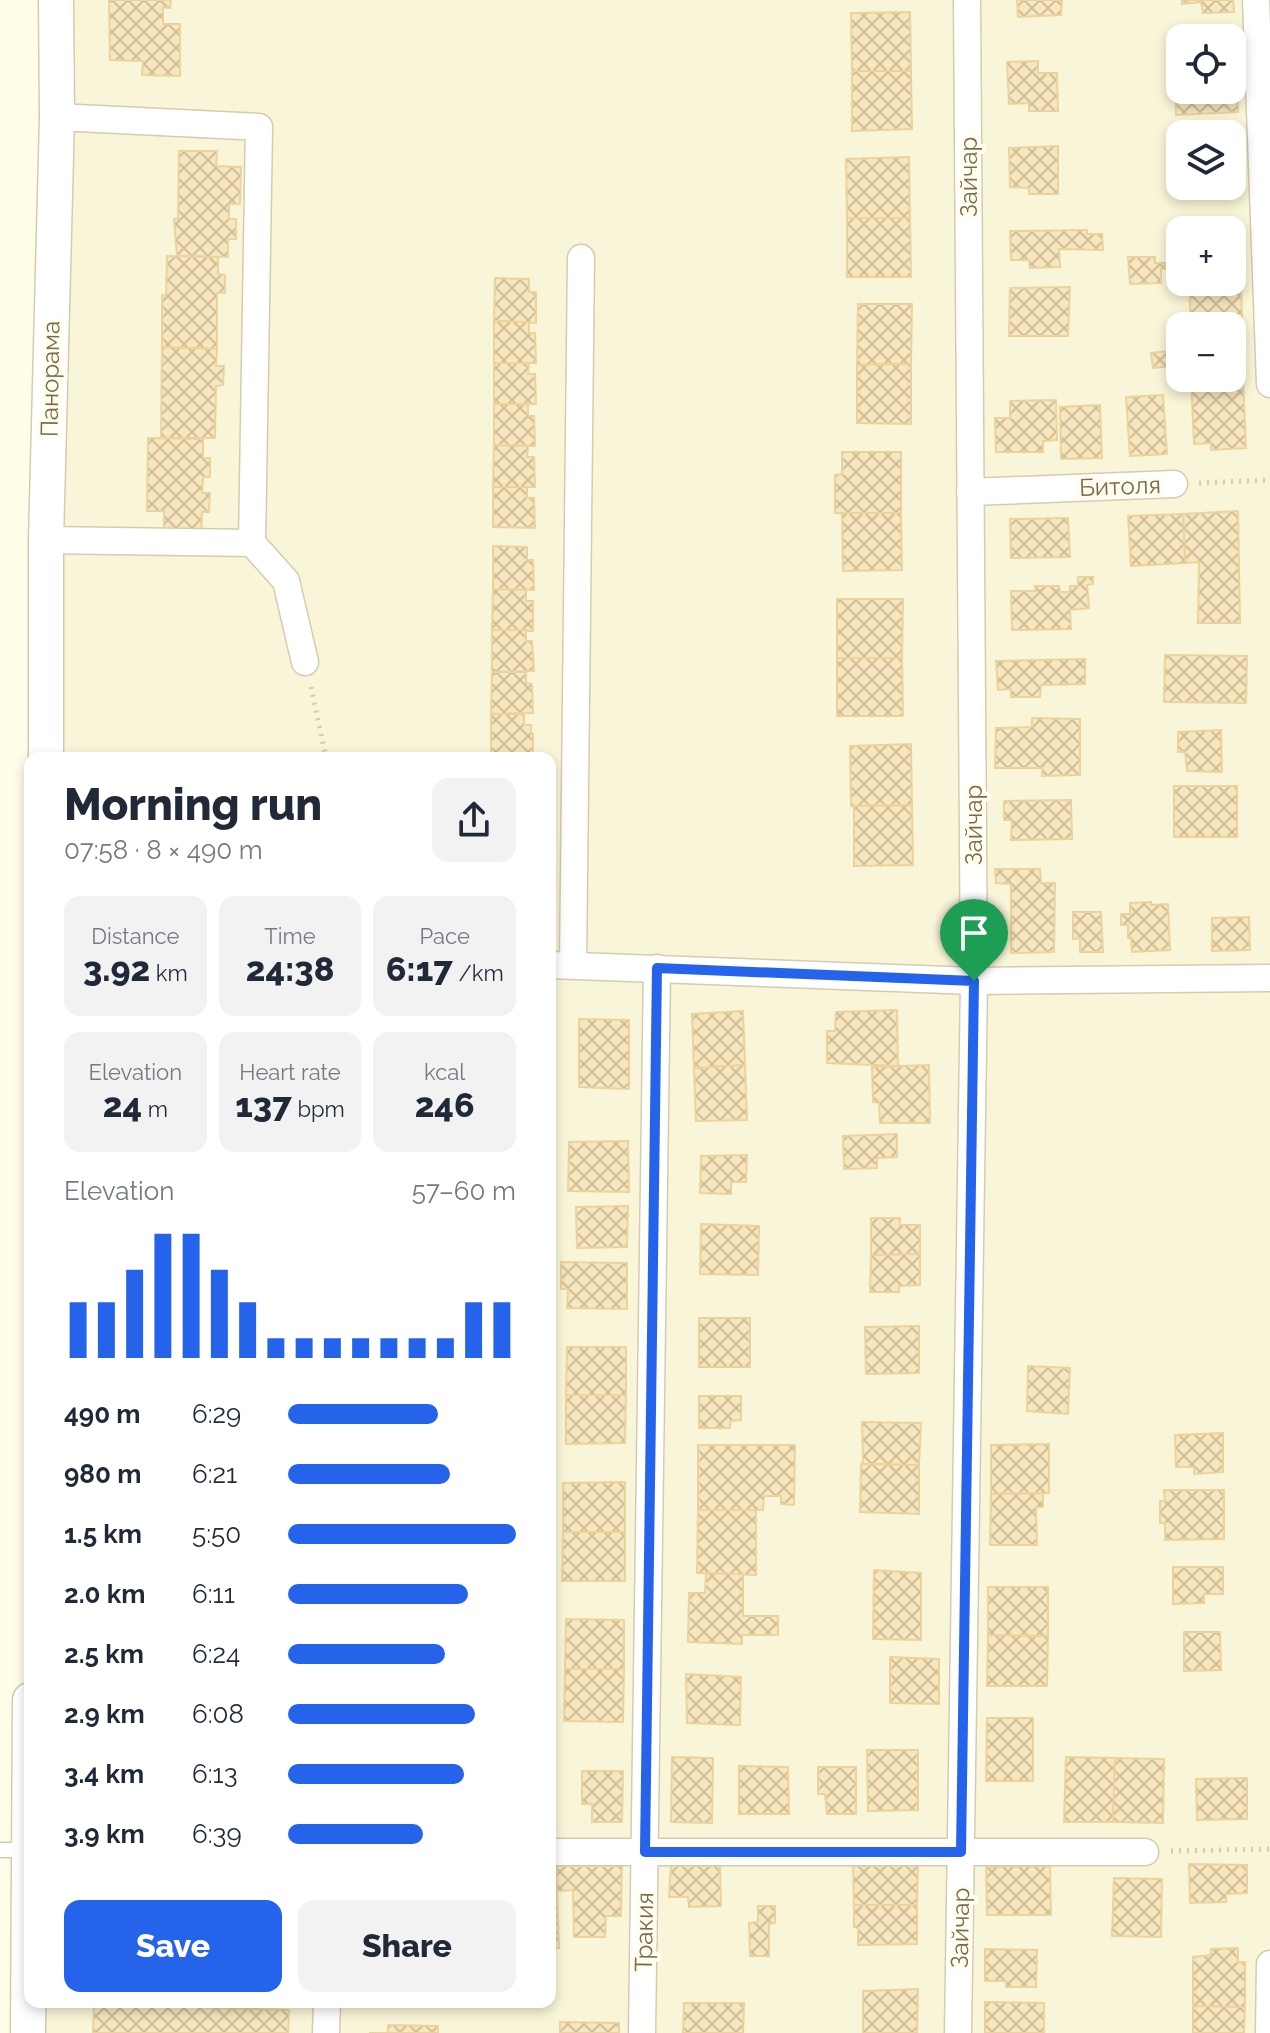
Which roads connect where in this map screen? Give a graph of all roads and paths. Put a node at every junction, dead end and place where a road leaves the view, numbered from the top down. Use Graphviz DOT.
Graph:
graph roads {
  1 [pos="56,0"];
  2 [pos="967,0"];
  3 [pos="1256,0"];
  4 [pos="57,117"];
  5 [pos="581,258"];
  6 [pos="1270,384"];
  7 [pos="1270,480"];
  8 [pos="1174,484"];
  9 [pos="970,492"];
  10 [pos="46,540"];
  11 [pos="252,543"];
  12 [pos="305,662"];
  13 [pos="46,752"];
  14 [pos="325,752"];
  15 [pos="562,965"];
  16 [pos="657,968"];
  17 [pos="1270,978"];
  18 [pos="974,981"];
  19 [pos="24,1756"];
  20 [pos="1270,1849"];
  21 [pos="14,1850"];
  22 [pos="556,1852"];
  23 [pos="645,1852"];
  24 [pos="961,1852"];
  25 [pos="1145,1852"];
  26 [pos="1270,1964"];
  27 [pos="24,1981"];
  28 [pos="26,2008"];
  29 [pos="327,2008"];
  30 [pos="28,2033"];
  31 [pos="326,2033"];
  32 [pos="642,2033"];
  33 [pos="958,2033"];
  34 [pos="1269,2033"];
  1 -- 4 [label="street, Панорама"];
  2 -- 9 [label="street, Зайчар"];
  3 -- 6 [label="street"];
  4 -- 10 [label="street, Панорама"];
  4 -- 11 [label="street"];
  5 -- 15 [label="street"];
  7 -- 8 [label="path, Битоля"];
  8 -- 9 [label="street, Битоля"];
  9 -- 18 [label="street, Зайчар"];
  10 -- 11 [label="street"];
  10 -- 13 [label="street, Панорама"];
  11 -- 12 [label="street"];
  12 -- 14 [label="path"];
  15 -- 16 [label="street"];
  16 -- 18 [label="street"];
  16 -- 23 [label="street, Тракия"];
  17 -- 18 [label="street"];
  18 -- 24 [label="street, Зайчар"];
  19 -- 21 [label="street"];
  20 -- 25 [label="path"];
  21 -- 27 [label="street"];
  22 -- 23 [label="street"];
  23 -- 24 [label="street"];
  23 -- 32 [label="street, Тракия"];
  24 -- 25 [label="street"];
  24 -- 33 [label="street, Зайчар"];
  26 -- 34 [label="street"];
  28 -- 30 [label="street"];
  29 -- 31 [label="street"];
}
